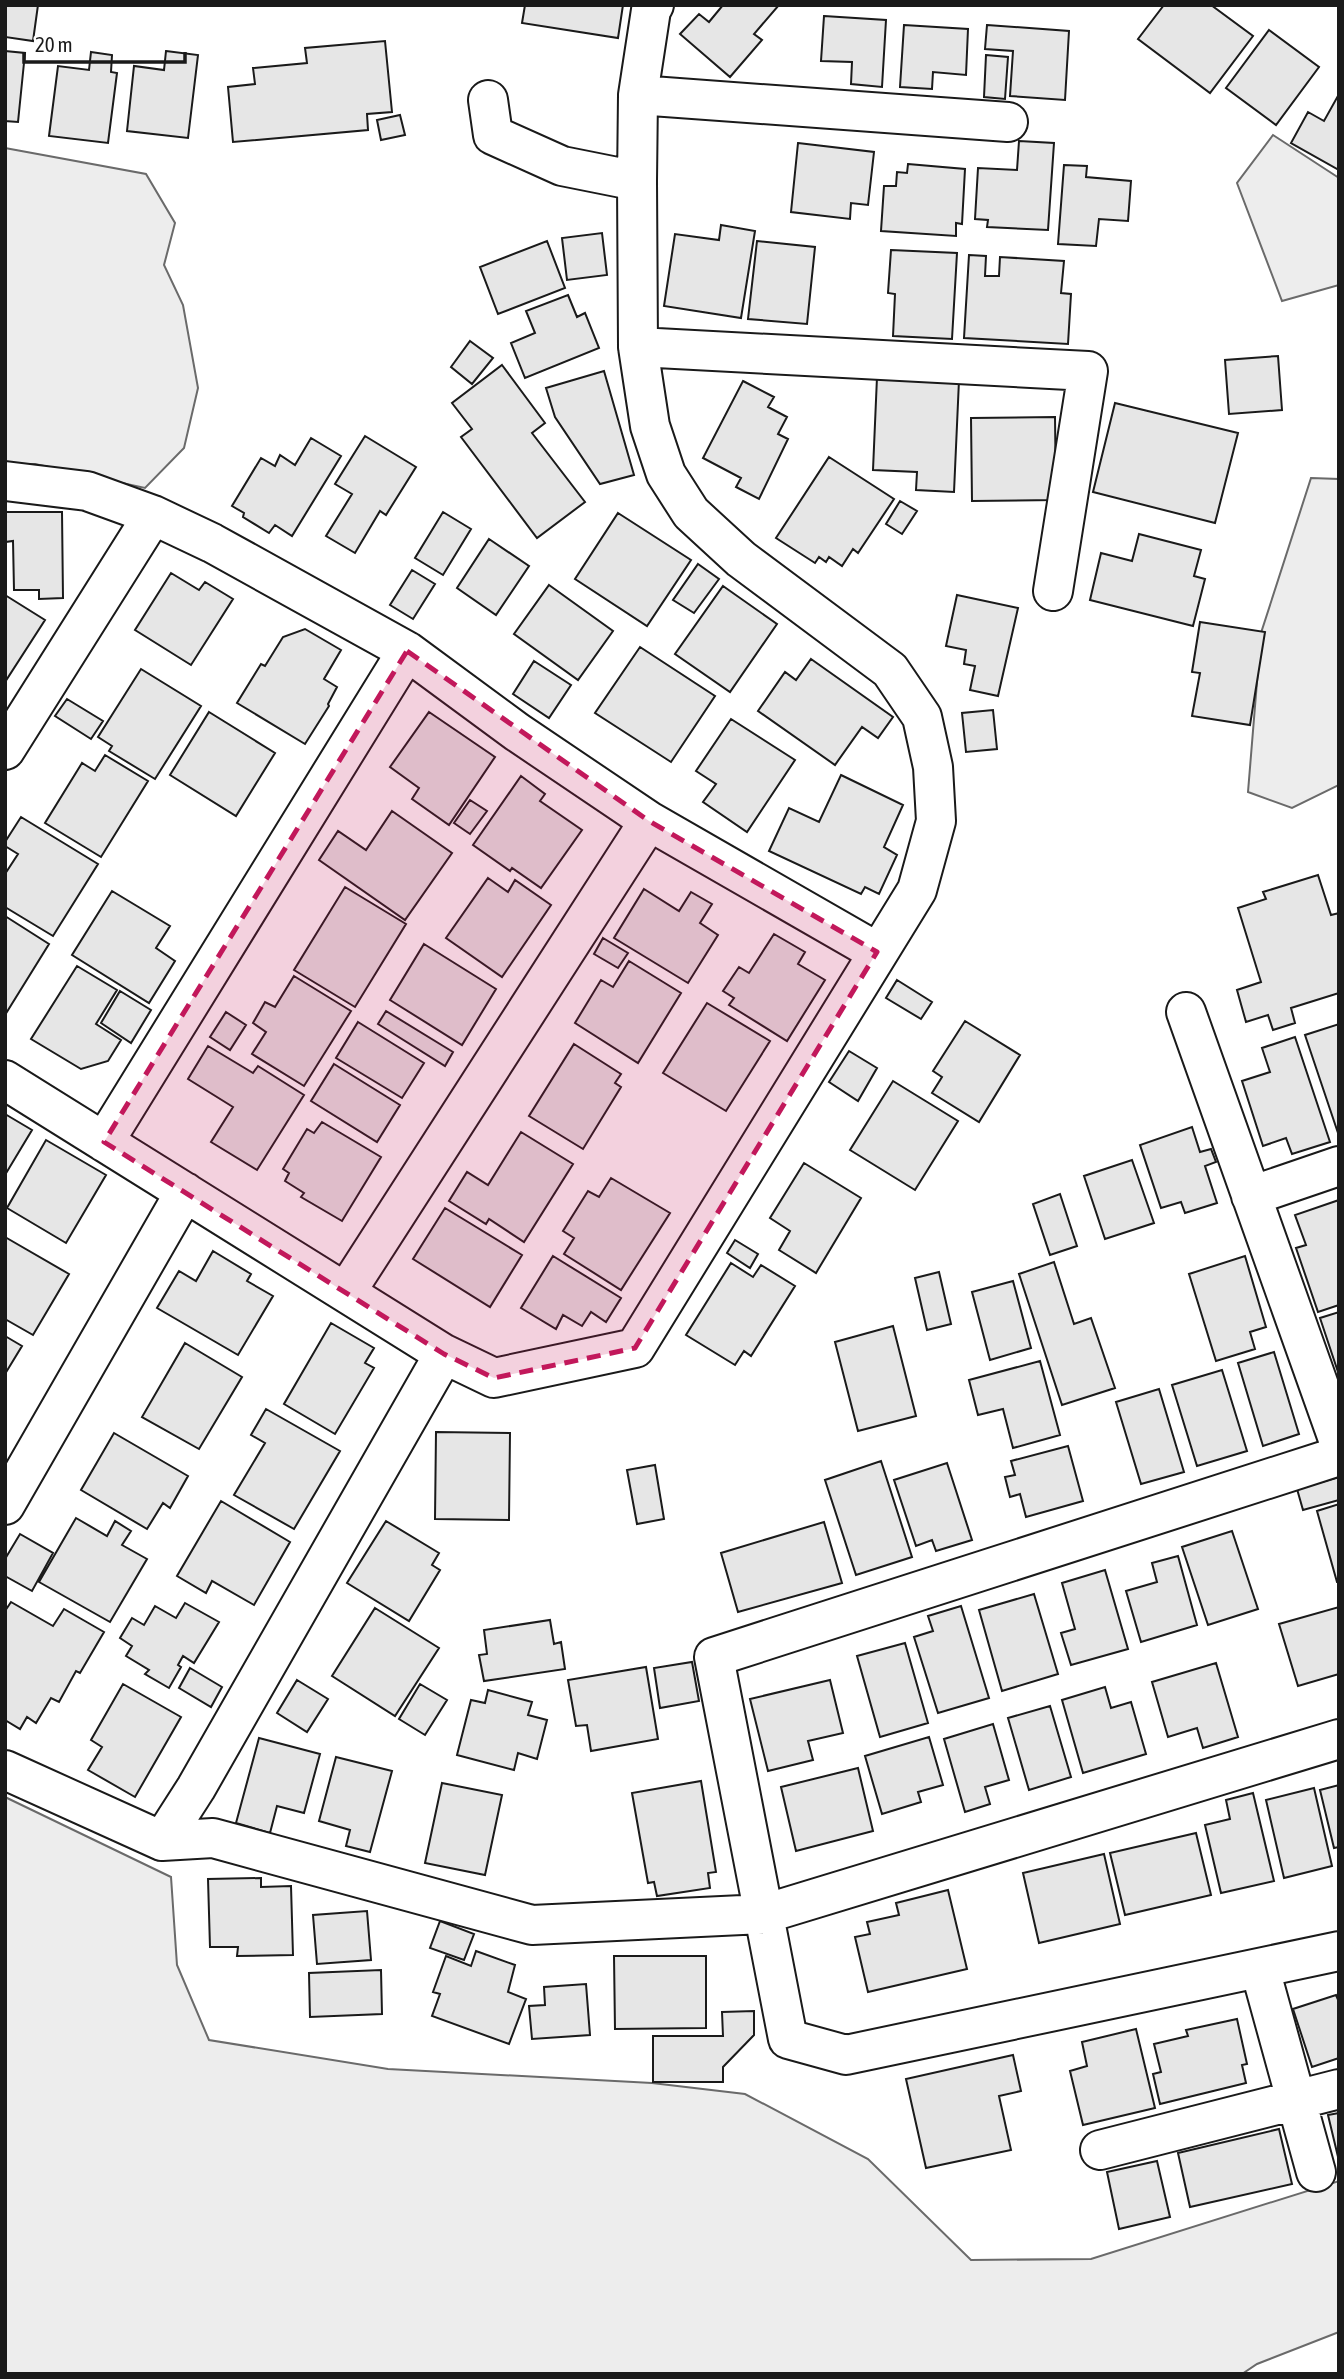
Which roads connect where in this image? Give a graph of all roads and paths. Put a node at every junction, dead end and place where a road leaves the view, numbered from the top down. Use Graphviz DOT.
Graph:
graph roads {
  1 [pos="654,5"];
  2 [pos="638,95"];
  3 [pos="488,100"];
  4 [pos="1009,122"];
  5 [pos="637,181"];
  6 [pos="638,347"];
  7 [pos="5,481"];
  8 [pos="153,515"];
  9 [pos="1053,591"];
  10 [pos="407,651"];
  11 [pos="5,750"];
  12 [pos="649,821"];
  13 [pos="877,952"];
  14 [pos="1186,1012"];
  15 [pos="5,1080"];
  16 [pos="104,1142"];
  17 [pos="1339,1166"];
  18 [pos="185,1192"];
  19 [pos="1251,1196"];
  20 [pos="346,1292"];
  21 [pos="444,1354"];
  22 [pos="1339,1442"];
  23 [pos="1339,1455"];
  24 [pos="5,1505"];
  25 [pos="1339,1739"];
  26 [pos="5,1770"];
  27 [pos="162,1841"];
  28 [pos="764,1914"];
  29 [pos="1339,1951"];
  30 [pos="1260,1969"];
  31 [pos="1339,2089"];
  32 [pos="1296,2100"];
  33 [pos="1100,2150"];
  34 [pos="1316,2172"];
  1 -- 2 [label="street"];
  2 -- 4 [label="street"];
  2 -- 5 [label="street"];
  3 -- 5 [label="street"];
  5 -- 6 [label="street"];
  6 -- 9 [label="street"];
  6 -- 13 [label="street"];
  7 -- 8 [label="street"];
  8 -- 10 [label="street"];
  8 -- 11 [label="street"];
  10 -- 12 [label="street"];
  10 -- 16 [label="street"];
  12 -- 13 [label="street"];
  12 -- 20 [label="street"];
  13 -- 21 [label="street"];
  14 -- 19 [label="street"];
  15 -- 16 [label="street"];
  16 -- 18 [label="street"];
  17 -- 19 [label="street"];
  18 -- 20 [label="street"];
  18 -- 24 [label="street"];
  19 -- 22 [label="street"];
  20 -- 21 [label="street"];
  21 -- 27 [label="street"];
  23 -- 28 [label="street"];
  25 -- 28 [label="street"];
  26 -- 27 [label="street"];
  27 -- 28 [label="street"];
  28 -- 30 [label="street"];
  29 -- 30 [label="street"];
  30 -- 32 [label="street"];
  31 -- 32 [label="street"];
  32 -- 33 [label="street"];
  32 -- 34 [label="street"];
}
